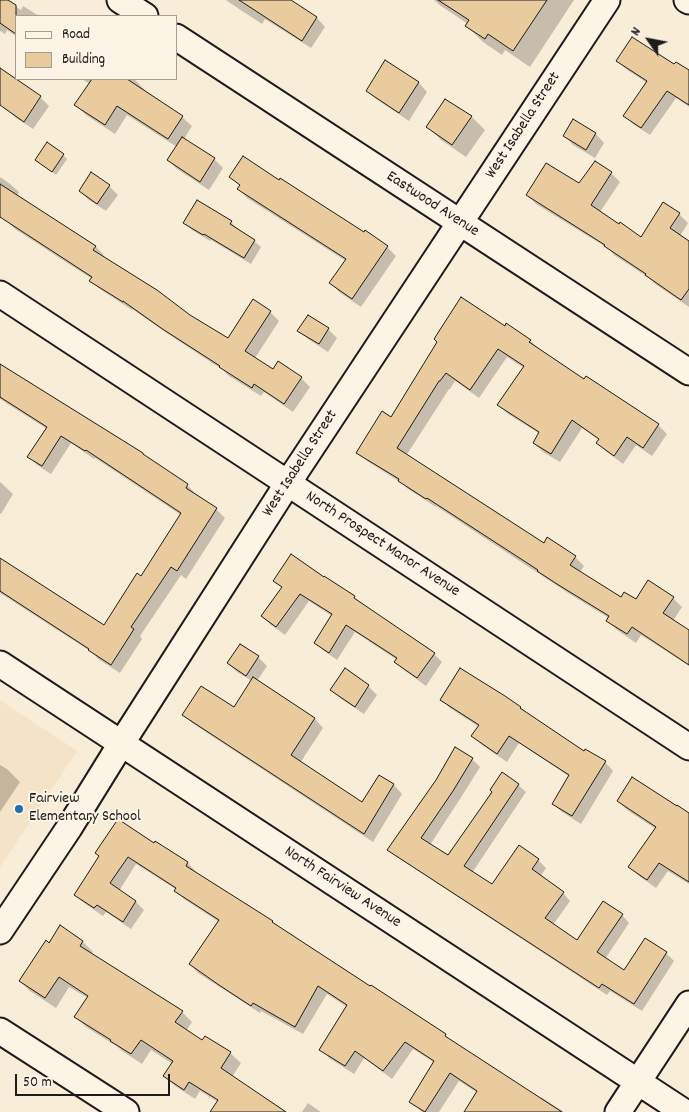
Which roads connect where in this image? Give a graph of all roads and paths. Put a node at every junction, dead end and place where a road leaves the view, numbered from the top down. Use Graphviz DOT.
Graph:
graph roads {
  1 [pos="120,0"];
  2 [pos="607,0"];
  3 [pos="143,15"];
  4 [pos="178,38"];
  5 [pos="460,224"];
  6 [pos="0,294"];
  7 [pos="689,372"];
  8 [pos="288,483"];
  9 [pos="0,664"];
  10 [pos="121,744"];
  11 [pos="689,747"];
  12 [pos="0,931"];
  13 [pos="689,1004"];
  14 [pos="0,1031"];
  15 [pos="638,1082"];
  16 [pos="126,1112"];
  17 [pos="618,1112"];
  18 [pos="684,1112"];
  1 -- 3 [label="street"];
  2 -- 5 [label="street, West Isabella Street"];
  4 -- 5 [label="street, Eastwood Avenue"];
  5 -- 7 [label="street, Eastwood Avenue"];
  5 -- 8 [label="street, West Isabella Street"];
  6 -- 8 [label="street, North Prospect Manor Avenue"];
  8 -- 10 [label="street, West Isabella Street"];
  8 -- 11 [label="street, North Prospect Manor Avenue"];
  9 -- 10 [label="street, North Fairview Avenue"];
  10 -- 12 [label="street, West Isabella Street"];
  10 -- 15 [label="street, North Fairview Avenue"];
  13 -- 15 [label="street"];
  14 -- 16 [label="street"];
  15 -- 17 [label="street"];
  15 -- 18 [label="street, North Fairview Avenue"];
}
